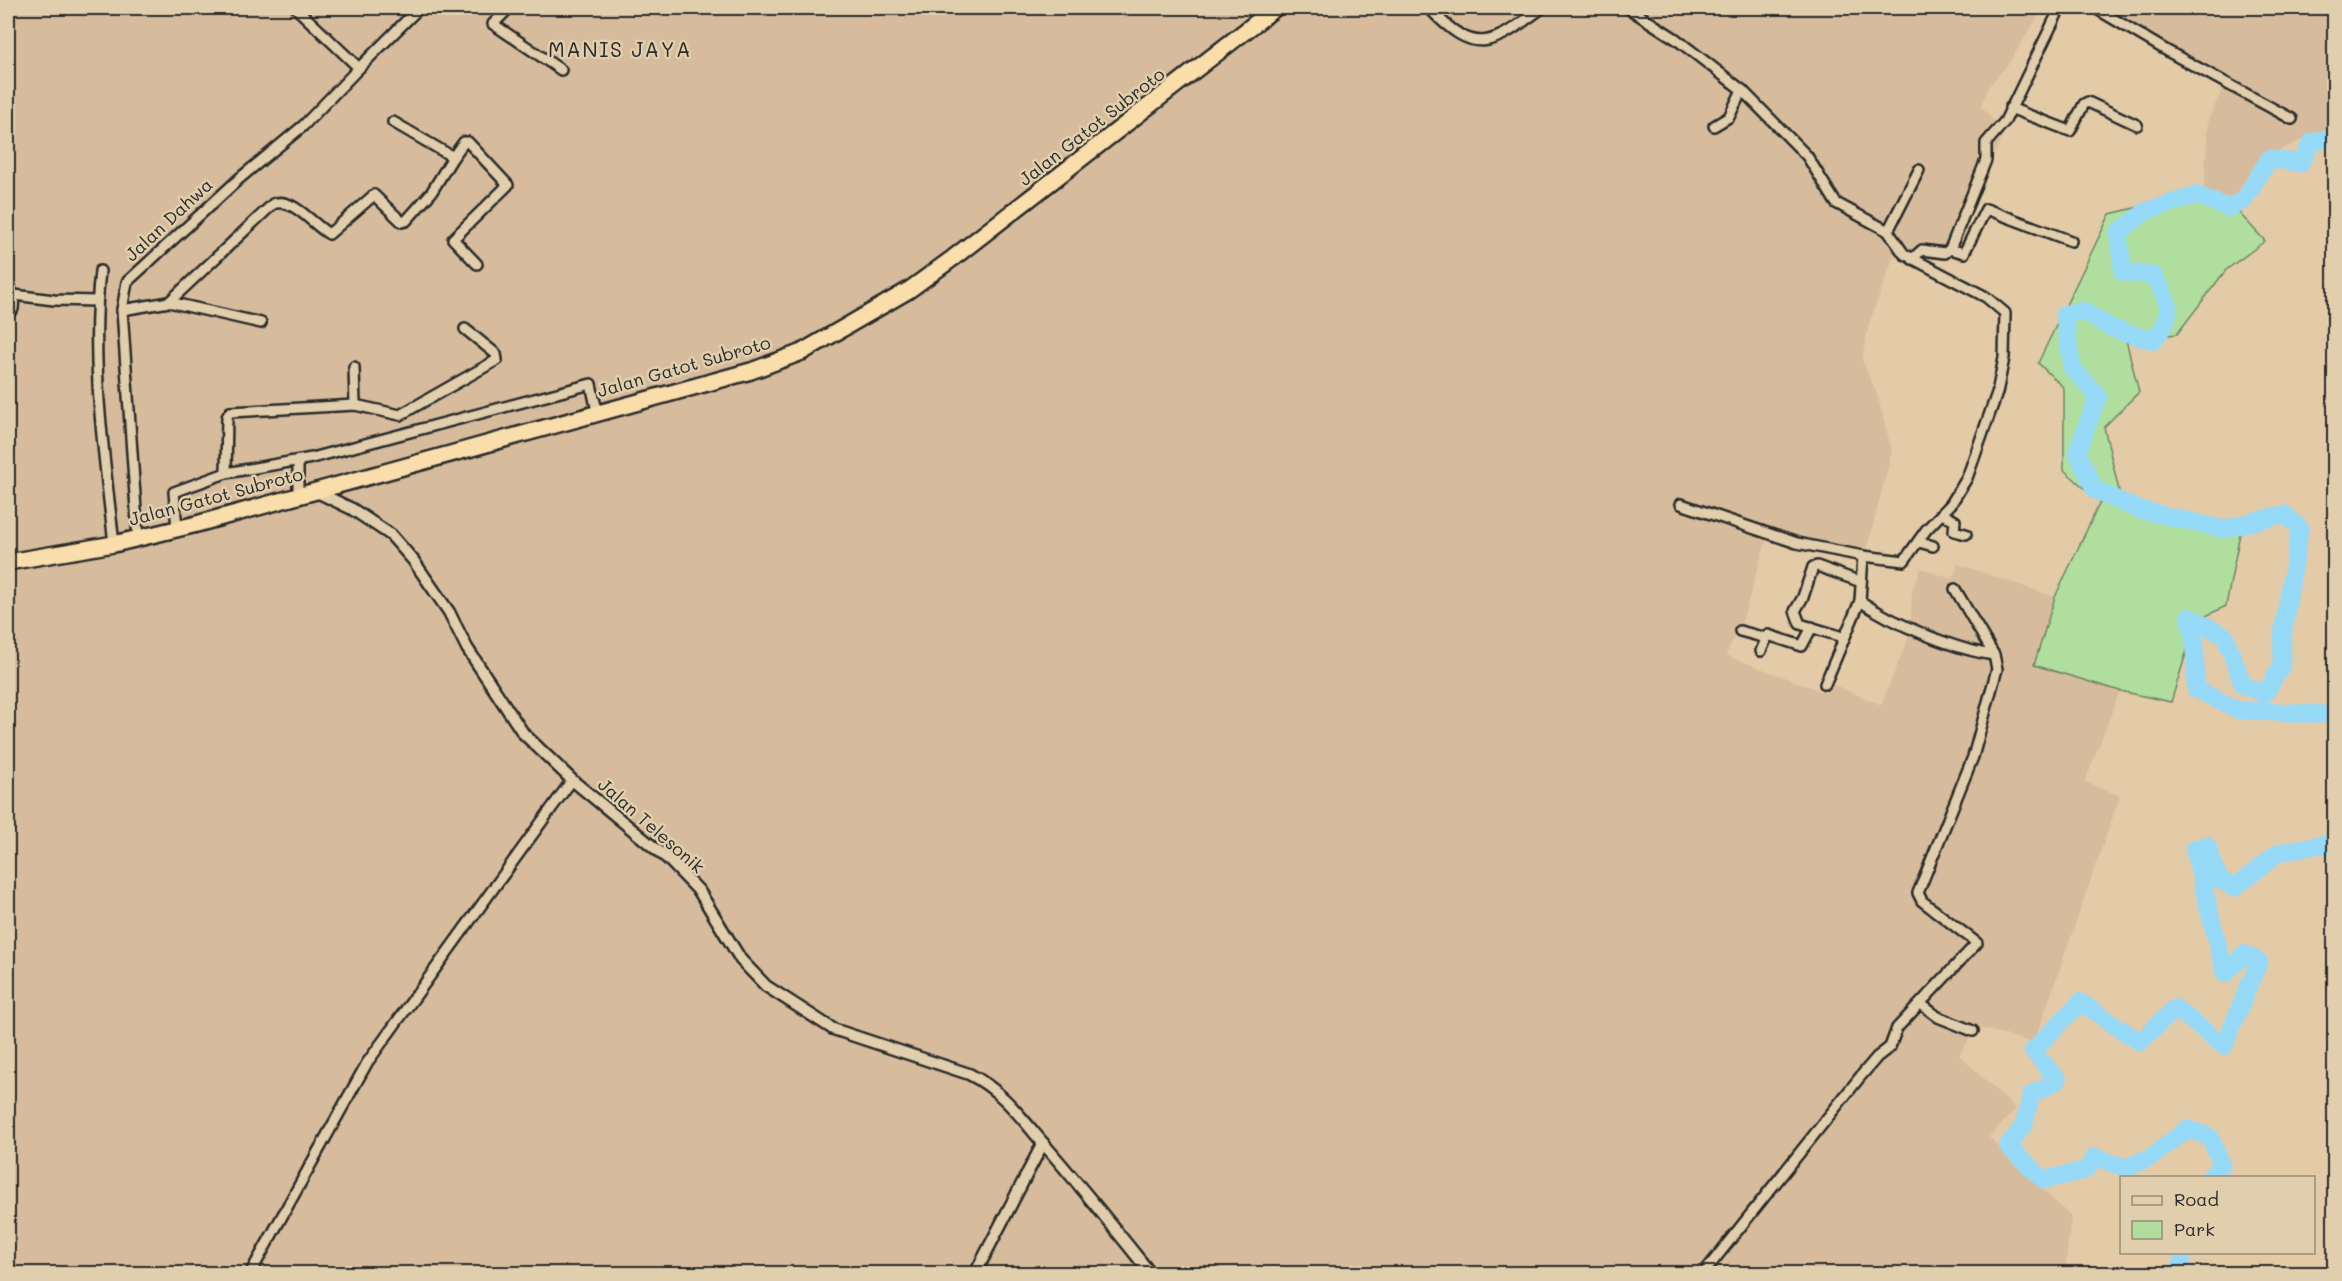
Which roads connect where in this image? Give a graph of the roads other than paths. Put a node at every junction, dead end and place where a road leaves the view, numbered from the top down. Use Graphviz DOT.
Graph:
graph roads {
  1 [pos="296,8"];
  2 [pos="419,8"];
  3 [pos="508,8"];
  4 [pos="1429,8"];
  5 [pos="1542,8"];
  6 [pos="1628,8"];
  7 [pos="2060,8"];
  8 [pos="2096,8"];
  9 [pos="1270,9"];
  10 [pos="358,68"];
  11 [pos="561,70"];
  12 [pos="1742,90"];
  13 [pos="2010,108"];
  14 [pos="2292,119"];
  15 [pos="393,122"];
  16 [pos="2138,125"];
  17 [pos="1713,126"];
  18 [pos="453,157"];
  19 [pos="1919,170"];
  20 [pos="1888,231"];
  21 [pos="2071,241"];
  22 [pos="1950,249"];
  23 [pos="1912,258"];
  24 [pos="477,264"];
  25 [pos="100,271"];
  26 [pos="11,291"];
  27 [pos="97,301"];
  28 [pos="169,302"];
  29 [pos="122,310"];
  30 [pos="8,313"];
  31 [pos="261,323"];
  32 [pos="465,329"];
  33 [pos="354,367"];
  34 [pos="355,405"];
  35 [pos="597,411"];
  36 [pos="298,461"];
  37 [pos="226,473"];
  38 [pos="314,490"];
  39 [pos="298,494"];
  40 [pos="1681,504"];
  41 [pos="1942,514"];
  42 [pos="177,529"];
  43 [pos="1966,534"];
  44 [pos="138,538"];
  45 [pos="1919,542"];
  46 [pos="114,544"];
  47 [pos="1934,546"];
  48 [pos="1863,556"];
  49 [pos="8,562"];
  50 [pos="1861,582"];
  51 [pos="1955,589"];
  52 [pos="1860,601"];
  53 [pos="1812,627"];
  54 [pos="1740,631"];
  55 [pos="1844,637"];
  56 [pos="1766,638"];
  57 [pos="1761,651"];
  58 [pos="1994,655"];
  59 [pos="1825,684"];
  60 [pos="572,780"];
  61 [pos="1921,1004"];
  62 [pos="1972,1031"];
  63 [pos="1043,1143"];
  64 [pos="250,1274"];
  65 [pos="975,1274"];
  66 [pos="1151,1274"];
  67 [pos="1703,1274"];
  1 -- 10 [label="street"];
  2 -- 10 [label="street, Jalan Dahwa"];
  3 -- 11 [label="street"];
  4 -- 5 [label="street"];
  6 -- 12 [label="street"];
  7 -- 13 [label="street"];
  8 -- 14 [label="street"];
  9 -- 35 [label="highway, Jalan Gatot Subroto"];
  10 -- 29 [label="street, Jalan Dahwa"];
  12 -- 17 [label="street"];
  12 -- 20 [label="street"];
  13 -- 16 [label="street"];
  13 -- 22 [label="street"];
  15 -- 18 [label="street"];
  18 -- 24 [label="street"];
  18 -- 28 [label="street"];
  19 -- 20 [label="street"];
  20 -- 23 [label="street"];
  21 -- 22 [label="street"];
  22 -- 23 [label="street"];
  23 -- 41 [label="street"];
  25 -- 27 [label="street"];
  26 -- 27 [label="street"];
  26 -- 30 [label="street"];
  27 -- 46 [label="street"];
  28 -- 29 [label="street"];
  28 -- 31 [label="street"];
  29 -- 44 [label="street, Jalan Dahwa"];
  32 -- 34 [label="street"];
  33 -- 34 [label="street"];
  34 -- 37 [label="street"];
  35 -- 36 [label="street"];
  35 -- 38 [label="highway, Jalan Gatot Subroto"];
  36 -- 37 [label="street"];
  36 -- 39 [label="street"];
  37 -- 42 [label="street"];
  38 -- 39 [label="highway, Jalan Gatot Subroto"];
  38 -- 60 [label="street, Jalan Telesonik"];
  39 -- 42 [label="highway, Jalan Gatot Subroto"];
  40 -- 48 [label="street"];
  41 -- 43 [label="street"];
  41 -- 45 [label="street"];
  42 -- 44 [label="highway, Jalan Gatot Subroto"];
  44 -- 46 [label="highway, Jalan Gatot Subroto"];
  45 -- 47 [label="street"];
  45 -- 48 [label="street"];
  46 -- 49 [label="highway, Jalan Gatot Subroto"];
  48 -- 50 [label="street"];
  50 -- 52 [label="street"];
  50 -- 53 [label="street"];
  51 -- 58 [label="street"];
  52 -- 55 [label="street"];
  52 -- 58 [label="street"];
  53 -- 55 [label="street"];
  53 -- 56 [label="street"];
  54 -- 56 [label="street"];
  55 -- 59 [label="street"];
  56 -- 57 [label="street"];
  58 -- 61 [label="street"];
  60 -- 63 [label="street, Jalan Telesonik"];
  60 -- 64 [label="street"];
  61 -- 62 [label="street"];
  61 -- 67 [label="street"];
  63 -- 65 [label="street"];
  63 -- 66 [label="street, Jalan Telesonik"];
}
